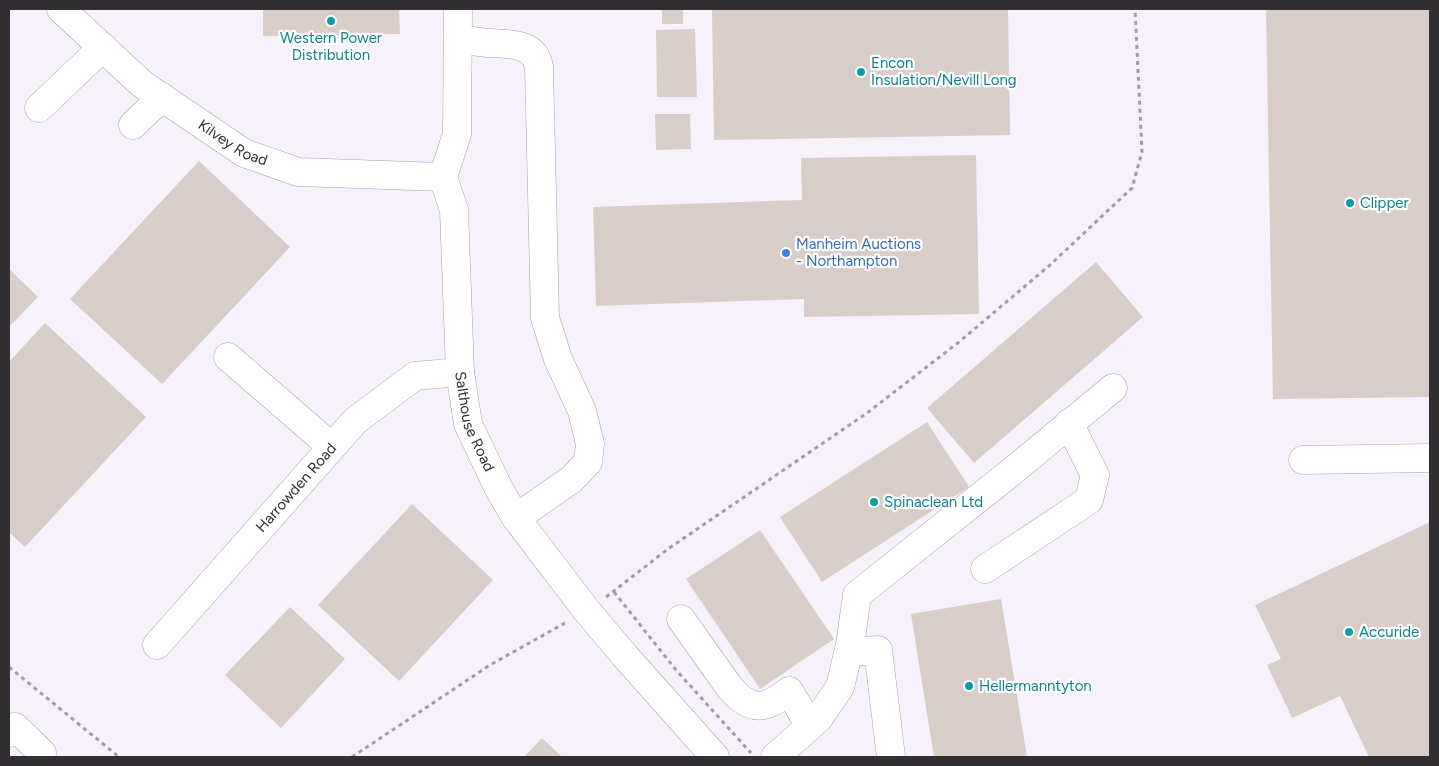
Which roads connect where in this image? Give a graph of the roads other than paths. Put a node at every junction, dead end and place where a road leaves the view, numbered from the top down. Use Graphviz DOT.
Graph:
graph roads {
  1 [pos="61,9"];
  2 [pos="458,9"];
  3 [pos="458,39"];
  4 [pos="103,47"];
  5 [pos="162,97"];
  6 [pos="39,108"];
  7 [pos="133,125"];
  8 [pos="444,177"];
  9 [pos="228,357"];
  10 [pos="460,372"];
  11 [pos="1113,388"];
  12 [pos="1069,423"];
  13 [pos="332,447"];
  14 [pos="1430,458"];
  15 [pos="1303,460"];
  16 [pos="516,518"];
  17 [pos="985,570"];
  18 [pos="681,619"];
  19 [pos="157,645"];
  20 [pos="849,652"];
  21 [pos="810,726"];
  22 [pos="9,733"];
  23 [pos="42,756"];
  24 [pos="715,757"];
  25 [pos="775,757"];
  26 [pos="892,757"];
  1 -- 4 [label="street, Kilvey Road"];
  2 -- 3 [label="street"];
  3 -- 8 [label="street"];
  3 -- 16 [label="street"];
  4 -- 5 [label="street, Kilvey Road"];
  4 -- 6 [label="street"];
  5 -- 7 [label="street"];
  5 -- 8 [label="street, Kilvey Road"];
  8 -- 10 [label="street, Salthouse Road"];
  9 -- 13 [label="street"];
  10 -- 13 [label="street, Harrowden Road"];
  10 -- 16 [label="street, Salthouse Road"];
  11 -- 12 [label="street"];
  12 -- 17 [label="street"];
  12 -- 20 [label="street"];
  13 -- 19 [label="street, Harrowden Road"];
  14 -- 15 [label="street"];
  16 -- 24 [label="street, Salthouse Road"];
  18 -- 21 [label="street"];
  20 -- 21 [label="street"];
  20 -- 26 [label="street"];
  21 -- 25 [label="street"];
  22 -- 23 [label="street"];
}
